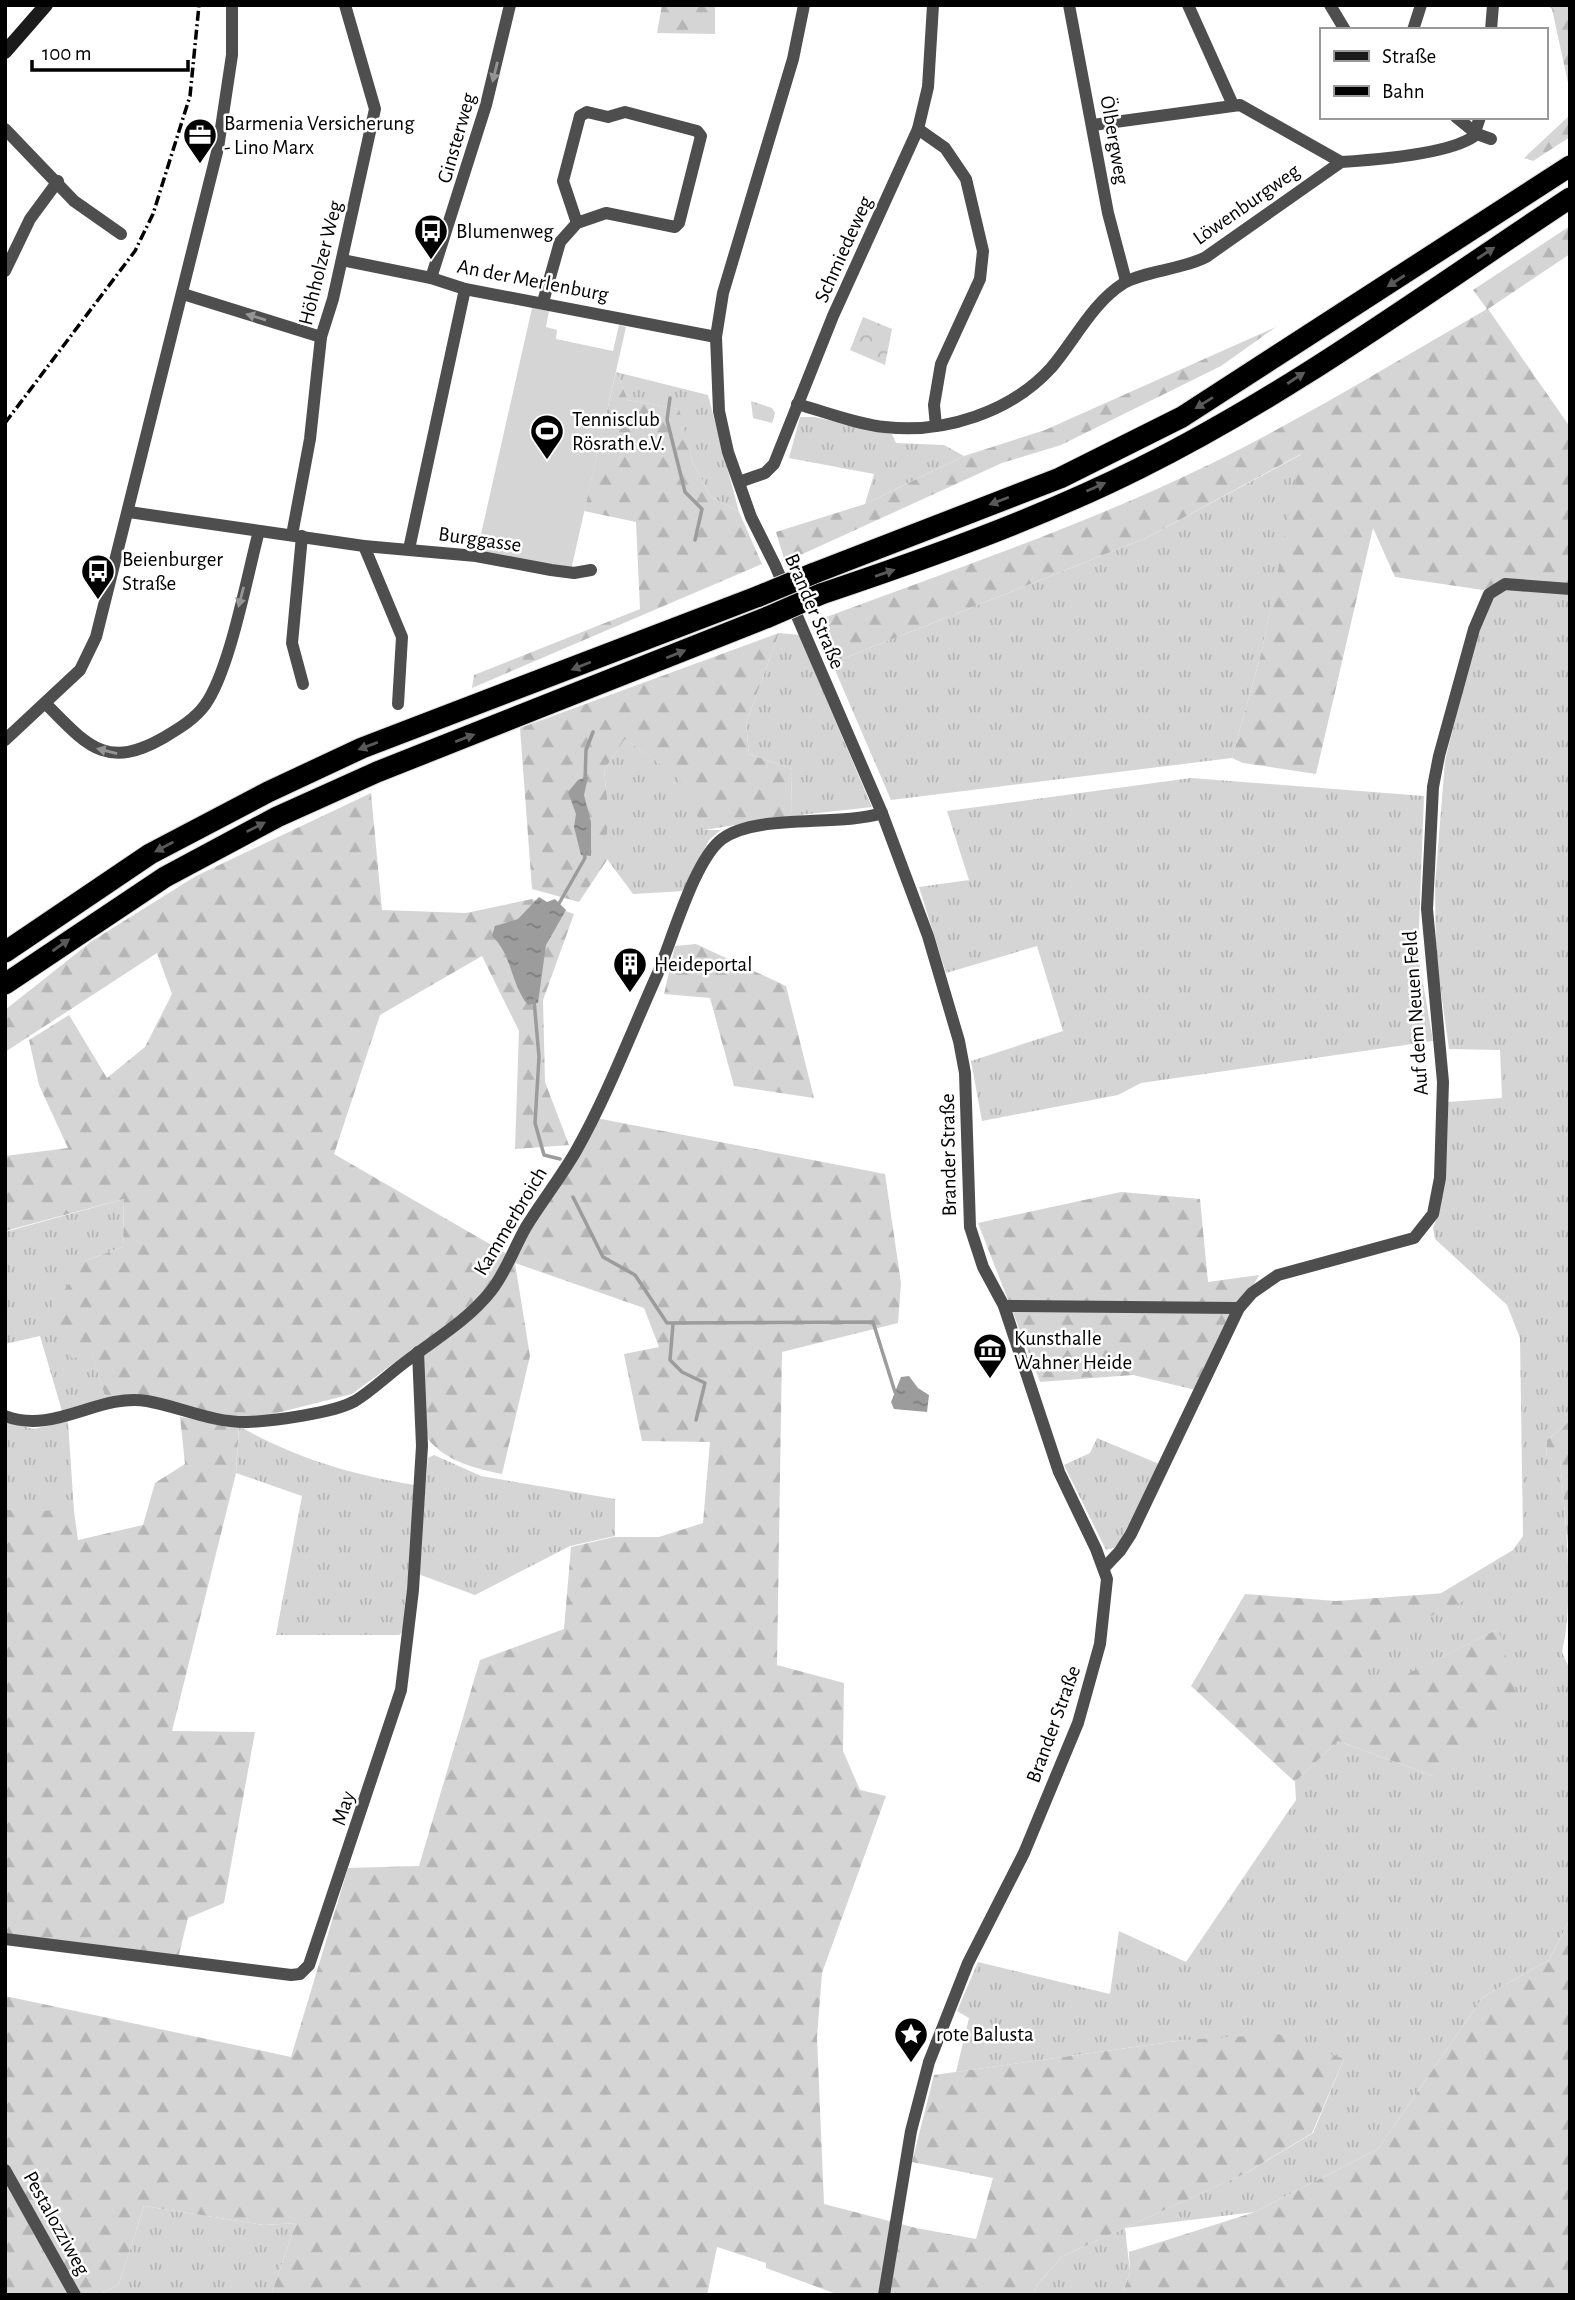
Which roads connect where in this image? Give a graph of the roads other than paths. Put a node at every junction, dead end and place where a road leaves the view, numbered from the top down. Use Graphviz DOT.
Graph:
graph roads {
  1 [pos="46,5"];
  2 [pos="232,5"];
  3 [pos="345,5"];
  4 [pos="510,5"];
  5 [pos="804,5"];
  6 [pos="933,5"];
  7 [pos="1069,5"];
  8 [pos="1188,5"];
  9 [pos="1330,5"];
  10 [pos="1421,5"];
  11 [pos="1493,5"];
  12 [pos="1344,28"];
  13 [pos="1414,28"];
  14 [pos="1491,28"];
  15 [pos="5,52"];
  16 [pos="1233,105"];
  17 [pos="1458,119"];
  18 [pos="1480,119"];
  19 [pos="1093,125"];
  20 [pos="5,129"];
  21 [pos="918,129"];
  22 [pos="1476,133"];
  23 [pos="1491,139"];
  24 [pos="1341,162"];
  25 [pos="1570,166"];
  26 [pos="58,181"];
  27 [pos="1570,198"];
  28 [pos="577,223"];
  29 [pos="121,234"];
  30 [pos="342,260"];
  31 [pos="5,271"];
  32 [pos="431,278"];
  33 [pos="1126,281"];
  34 [pos="465,289"];
  35 [pos="183,294"];
  36 [pos="543,302"];
  37 [pos="321,337"];
  38 [pos="716,337"];
  39 [pos="797,404"];
  40 [pos="936,426"];
  41 [pos="738,482"];
  42 [pos="129,512"];
  43 [pos="259,531"];
  44 [pos="297,536"];
  45 [pos="364,546"];
  46 [pos="410,549"];
  47 [pos="591,570"];
  48 [pos="1570,589"];
  49 [pos="303,684"];
  50 [pos="45,703"];
  51 [pos="398,704"];
  52 [pos="5,740"];
  53 [pos="882,813"];
  54 [pos="5,952"];
  55 [pos="5,984"];
  56 [pos="1004,1306"];
  57 [pos="1239,1308"];
  58 [pos="418,1352"];
  59 [pos="5,1416"];
  60 [pos="1104,1568"];
  61 [pos="5,1939"];
  62 [pos="5,2170"];
  63 [pos="75,2295"];
  64 [pos="884,2295"];
  1 -- 15 [label="main road"];
  2 -- 35 [label="street"];
  3 -- 30 [label="street, Höhholzer Weg"];
  4 -- 32 [label="street, Ginsterweg, one-way"];
  5 -- 38 [label="street, Brander Straße"];
  6 -- 21 [label="street, Schmiedeweg"];
  7 -- 19 [label="street, Ölbergweg"];
  8 -- 16 [label="street"];
  9 -- 12 [label="street"];
  10 -- 13 [label="street"];
  11 -- 14 [label="street"];
  16 -- 19 [label="street"];
  16 -- 24 [label="street"];
  17 -- 22 [label="street"];
  18 -- 22 [label="street"];
  19 -- 33 [label="street, Ölbergweg"];
  20 -- 26 [label="street"];
  21 -- 39 [label="street, Schmiedeweg"];
  21 -- 40 [label="street"];
  22 -- 23 [label="street"];
  22 -- 24 [label="street"];
  24 -- 33 [label="street, Löwenburgweg"];
  25 -- 54 [label="highway, one-way, bridge"];
  26 -- 29 [label="street"];
  26 -- 31 [label="street"];
  55 -- 27 [label="highway, one-way, bridge"];
  28 -- 28 [label="street"];
  28 -- 36 [label="street"];
  30 -- 32 [label="street, An der Merlenburg"];
  30 -- 37 [label="street, Höhholzer Weg"];
  32 -- 34 [label="street, An der Merlenburg"];
  33 -- 40 [label="street, Löwenburgweg"];
  34 -- 36 [label="street, An der Merlenburg"];
  34 -- 46 [label="street"];
  37 -- 35 [label="street, one-way"];
  35 -- 42 [label="street"];
  36 -- 38 [label="street, An der Merlenburg"];
  37 -- 44 [label="street, Höhholzer Weg"];
  38 -- 41 [label="street, Brander Straße"];
  39 -- 40 [label="street, Löwenburgweg"];
  39 -- 41 [label="street, Schmiedeweg"];
  41 -- 53 [label="street, Brander Straße"];
  42 -- 43 [label="street, Burggasse"];
  42 -- 50 [label="street"];
  43 -- 44 [label="street, Burggasse"];
  43 -- 50 [label="street, one-way"];
  44 -- 45 [label="street, Burggasse"];
  44 -- 49 [label="street"];
  45 -- 46 [label="street, Burggasse"];
  45 -- 51 [label="street"];
  46 -- 47 [label="street, Burggasse"];
  48 -- 57 [label="street, Auf dem Neuen Feld"];
  50 -- 52 [label="street"];
  53 -- 56 [label="street, Brander Straße"];
  53 -- 58 [label="street, Kammerbroich"];
  56 -- 57 [label="street"];
  56 -- 60 [label="street, Brander Straße"];
  57 -- 60 [label="street, Auf dem Neuen Feld"];
  58 -- 59 [label="street, Kammerbroich"];
  58 -- 61 [label="street, May"];
  60 -- 64 [label="street, Brander Straße"];
  62 -- 63 [label="street, Pestalozziweg"];
}
